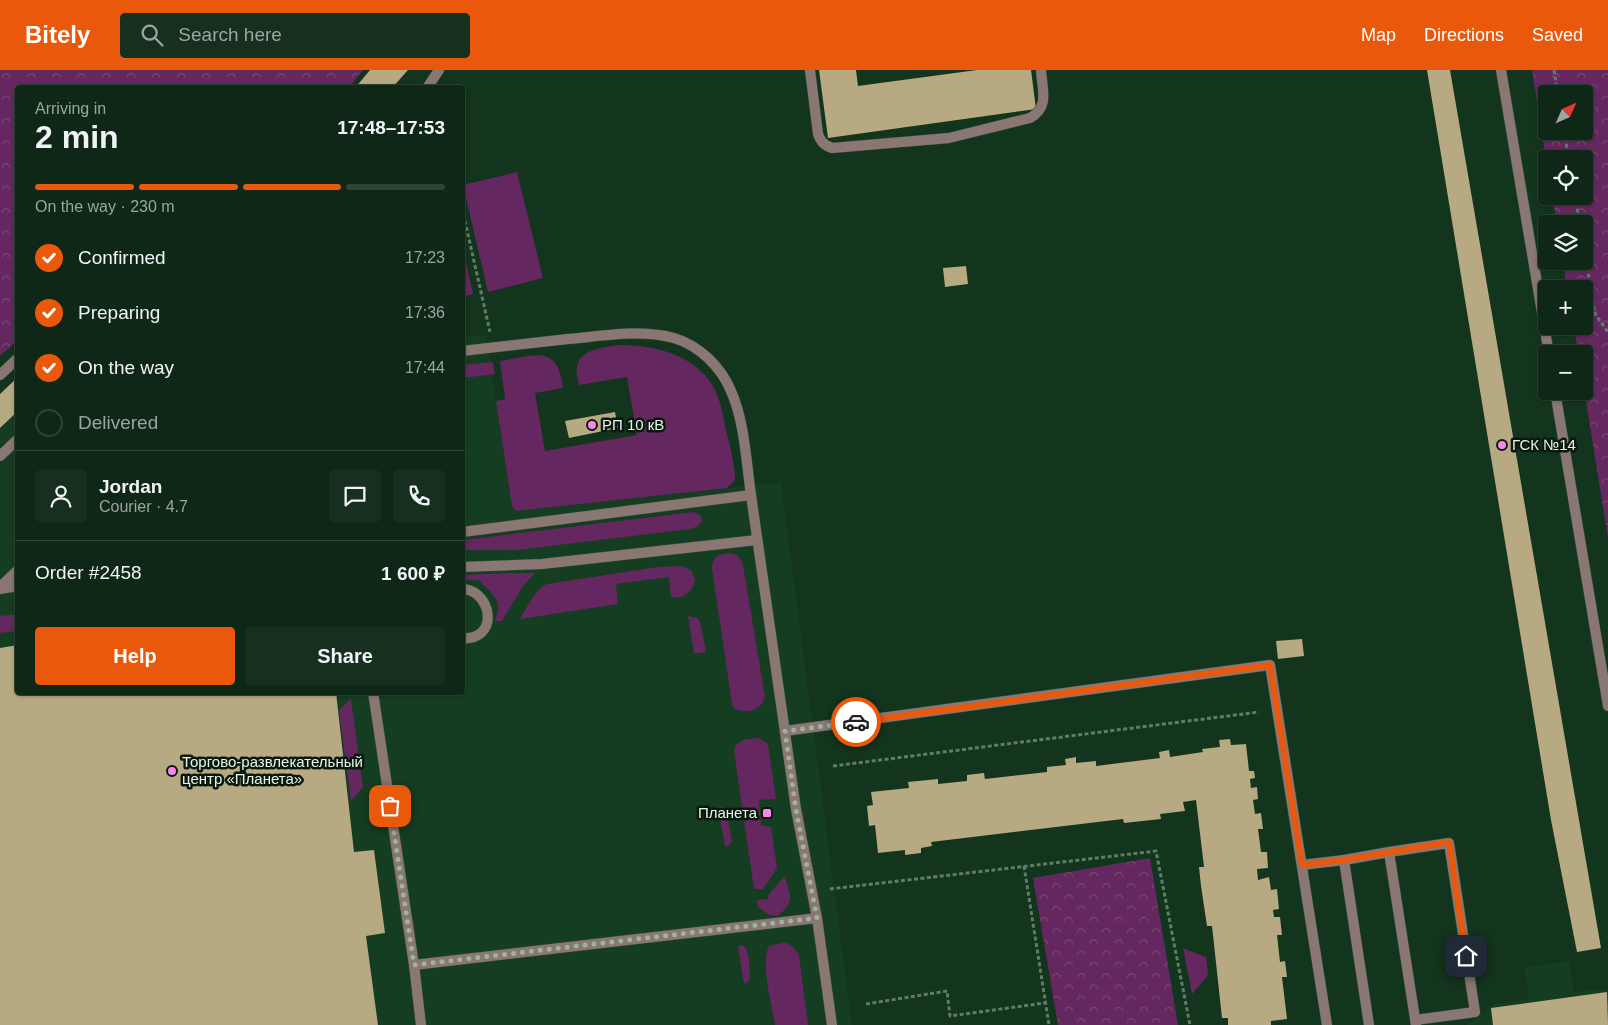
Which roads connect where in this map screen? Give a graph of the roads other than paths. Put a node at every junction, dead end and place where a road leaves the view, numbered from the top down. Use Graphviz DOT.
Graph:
graph roads {
  1 [pos="439,70"];
  2 [pos="810,70"];
  3 [pos="1041,70"];
  4 [pos="1501,70"];
  5 [pos="429,85"];
  6 [pos="1547,345"];
  7 [pos="465,351"];
  8 [pos="15,361"];
  9 [pos="0,375"];
  10 [pos="1557,400"];
  11 [pos="15,443"];
  12 [pos="0,456"];
  13 [pos="751,495"];
  14 [pos="465,532"];
  15 [pos="757,540"];
  16 [pos="465,567"];
  17 [pos="15,573"];
  18 [pos="15,586"];
  19 [pos="0,588"];
  20 [pos="465,589"];
  21 [pos="465,639"];
  22 [pos="373,695"];
  23 [pos="1608,706"];
  24 [pos="785,731"];
  25 [pos="1390,852"];
  26 [pos="1344,860"];
  27 [pos="1302,865"];
  28 [pos="817,918"];
  29 [pos="414,965"];
  30 [pos="1416,1022"];
  31 [pos="421,1025"];
  32 [pos="832,1025"];
  33 [pos="1327,1025"];
  34 [pos="1369,1025"];
  1 -- 5 [label="street"];
  2 -- 3 [label="street"];
  4 -- 6 [label="street"];
  7 -- 13 [label="street"];
  8 -- 9 [label="street"];
  10 -- 23 [label="street"];
  11 -- 12 [label="street"];
  13 -- 14 [label="street"];
  13 -- 15 [label="street"];
  15 -- 16 [label="street"];
  15 -- 24 [label="street"];
  17 -- 19 [label="street"];
  18 -- 19 [label="street"];
  20 -- 21 [label="street"];
  22 -- 29 [label="street"];
  24 -- 27 [label="street"];
  24 -- 28 [label="street"];
  25 -- 26 [label="street"];
  25 -- 30 [label="street"];
  25 -- 30 [label="street"];
  26 -- 27 [label="street"];
  26 -- 34 [label="street"];
  27 -- 33 [label="street"];
  28 -- 29 [label="street"];
  28 -- 32 [label="street"];
  29 -- 31 [label="street"];
}
